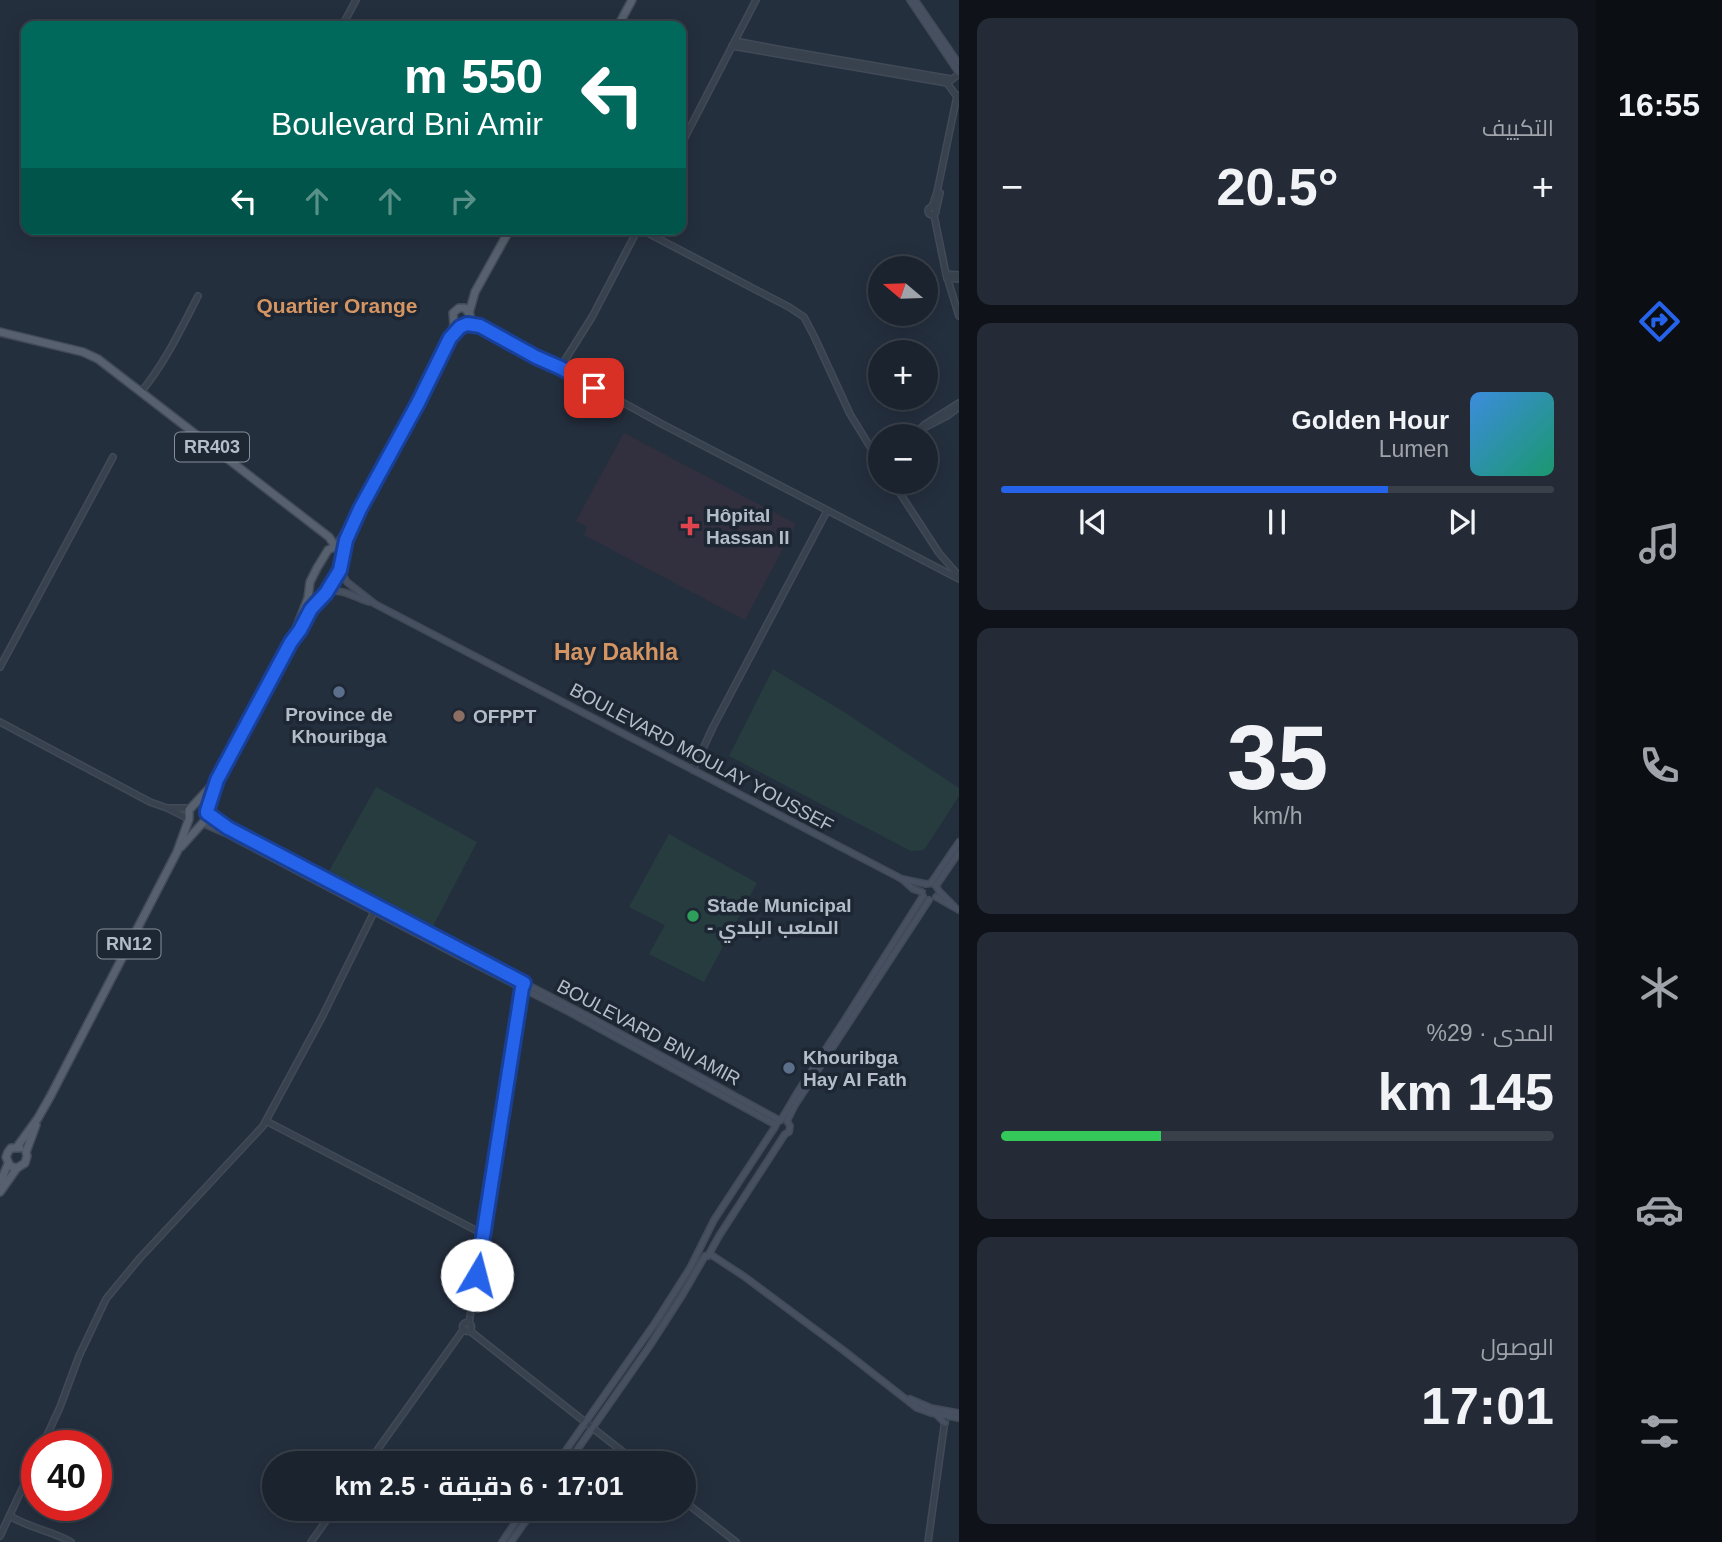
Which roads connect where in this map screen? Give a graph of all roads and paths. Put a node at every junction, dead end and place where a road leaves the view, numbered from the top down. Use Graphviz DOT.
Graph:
graph roads {
  1 [pos="356,0"];
  2 [pos="632,0"];
  3 [pos="756,0"];
  4 [pos="909,0"];
  5 [pos="915,0"];
  6 [pos="345,21"];
  7 [pos="621,21"];
  8 [pos="734,43"];
  9 [pos="959,64"];
  10 [pos="959,73"];
  11 [pos="949,81"];
  12 [pos="958,98"];
  13 [pos="686,135"];
  14 [pos="507,235"];
  15 [pos="636,235"];
  16 [pos="651,235"];
  17 [pos="946,276"];
  18 [pos="959,277"];
  19 [pos="198,296"];
  20 [pos="474,296"];
  21 [pos="461,308"];
  22 [pos="959,316"];
  23 [pos="467,320"];
  24 [pos="454,321"];
  25 [pos="0,334"];
  26 [pos="450,338"];
  27 [pos="561,368"];
  28 [pos="141,392"];
  29 [pos="959,405"];
  30 [pos="926,424"];
  31 [pos="868,442"];
  32 [pos="113,457"];
  33 [pos="901,494"];
  34 [pos="360,509"];
  35 [pos="827,511"];
  36 [pos="333,548"];
  37 [pos="344,552"];
  38 [pos="940,554"];
  39 [pos="947,563"];
  40 [pos="929,564"];
  41 [pos="340,570"];
  42 [pos="942,570"];
  43 [pos="959,578"];
  44 [pos="326,593"];
  45 [pos="308,594"];
  46 [pos="319,599"];
  47 [pos="375,604"];
  48 [pos="291,642"];
  49 [pos="0,667"];
  50 [pos="0,722"];
  51 [pos="693,770"];
  52 [pos="217,780"];
  53 [pos="192,807"];
  54 [pos="167,808"];
  55 [pos="207,812"];
  56 [pos="189,819"];
  57 [pos="201,824"];
  58 [pos="959,842"];
  59 [pos="177,852"];
  60 [pos="959,852"];
  61 [pos="902,879"];
  62 [pos="934,888"];
  63 [pos="922,894"];
  64 [pos="929,900"];
  65 [pos="956,908"];
  66 [pos="374,912"];
  67 [pos="523,985"];
  68 [pos="38,1118"];
  69 [pos="266,1121"];
  70 [pos="780,1123"];
  71 [pos="785,1134"];
  72 [pos="17,1147"];
  73 [pos="26,1152"];
  74 [pos="8,1164"];
  75 [pos="17,1168"];
  76 [pos="0,1182"];
  77 [pos="0,1192"];
  78 [pos="483,1234"];
  79 [pos="700,1248"];
  80 [pos="709,1253"];
  81 [pos="467,1330"];
  82 [pos="898,1393"];
  83 [pos="958,1416"];
  84 [pos="947,1417"];
  85 [pos="586,1421"];
  86 [pos="592,1426"];
  87 [pos="49,1430"];
  88 [pos="377,1451"];
  89 [pos="565,1451"];
  90 [pos="576,1451"];
  91 [pos="622,1451"];
  92 [pos="21,1492"];
  93 [pos="696,1510"];
  94 [pos="10,1516"];
  95 [pos="326,1521"];
  96 [pos="516,1521"];
  97 [pos="527,1521"];
  98 [pos="0,1536"];
  99 [pos="71,1542"];
  100 [pos="311,1542"];
  101 [pos="502,1542"];
  102 [pos="512,1542"];
  103 [pos="736,1542"];
  104 [pos="928,1542"];
  1 -- 6 [label="street"];
  2 -- 7 [label="main road"];
  3 -- 8 [label="street"];
  4 -- 10 [label="main road"];
  5 -- 9 [label="main road"];
  8 -- 11 [label="street"];
  8 -- 13 [label="street"];
  10 -- 11 [label="street"];
  11 -- 12 [label="street"];
  12 -- 17 [label="street"];
  14 -- 20 [label="main road, RN12"];
  15 -- 27 [label="street"];
  16 -- 31 [label="street"];
  17 -- 18 [label="street"];
  17 -- 22 [label="street"];
  19 -- 28 [label="street"];
  20 -- 21 [label="main road, RN12"];
  20 -- 23 [label="main road, RN12"];
  21 -- 23 [label="main road"];
  21 -- 24 [label="main road, RN12"];
  23 -- 24 [label="main road"];
  23 -- 26 [label="main road, RN12"];
  23 -- 27 [label="street"];
  24 -- 26 [label="main road, RN12"];
  25 -- 28 [label="main road, RR403"];
  26 -- 34 [label="main road, RN12"];
  27 -- 35 [label="street"];
  28 -- 36 [label="main road, RR403"];
  29 -- 30 [label="street"];
  32 -- 49 [label="street"];
  33 -- 38 [label="street"];
  34 -- 36 [label="main road, RN12"];
  34 -- 37 [label="main road, RN12"];
  35 -- 40 [label="street"];
  35 -- 51 [label="street"];
  36 -- 37 [label="main road"];
  36 -- 45 [label="main road, RN12"];
  37 -- 41 [label="main road, RN12"];
  38 -- 39 [label="street"];
  38 -- 40 [label="street"];
  38 -- 42 [label="street"];
  39 -- 42 [label="street"];
  39 -- 43 [label="street"];
  40 -- 42 [label="street"];
  41 -- 44 [label="main road, RN12"];
  41 -- 47 [label="main road"];
  42 -- 43 [label="street"];
  44 -- 46 [label="main road, RN12"];
  44 -- 47 [label="main road"];
  45 -- 46 [label="main road"];
  45 -- 48 [label="main road, RN12"];
  46 -- 48 [label="main road, RN12"];
  47 -- 51 [label="main road, BOULEVARD MOULAY YOUSSEF"];
  48 -- 52 [label="main road, RN12"];
  50 -- 54 [label="street"];
  51 -- 61 [label="main road, BOULEVARD MOULAY YOUSSEF"];
  52 -- 53 [label="main road, RN12"];
  52 -- 55 [label="main road, RN12"];
  53 -- 54 [label="street"];
  53 -- 55 [label="main road"];
  53 -- 56 [label="main road, RN12"];
  54 -- 56 [label="street"];
  55 -- 57 [label="main road, RN12"];
  55 -- 67 [label="main road, BOULEVARD BNI AMIR"];
  56 -- 57 [label="main road"];
  56 -- 59 [label="main road, RN12"];
  57 -- 59 [label="main road, RN12"];
  57 -- 66 [label="main road, BOULEVARD BNI AMIR"];
  58 -- 62 [label="main road"];
  59 -- 68 [label="main road, RN12"];
  60 -- 62 [label="main road"];
  61 -- 62 [label="main road, BOULEVARD MOULAY YOUSSEF"];
  61 -- 63 [label="main road, BOULEVARD MOULAY YOUSSEF"];
  62 -- 63 [label="main road"];
  62 -- 64 [label="main road"];
  62 -- 65 [label="main road"];
  63 -- 64 [label="main road, BOULEVARD MOULAY YOUSSEF"];
  63 -- 70 [label="main road"];
  64 -- 70 [label="main road"];
  66 -- 67 [label="main road, BOULEVARD BNI AMIR"];
  66 -- 69 [label="street"];
  67 -- 70 [label="main road, BOULEVARD BNI AMIR"];
  67 -- 78 [label="street"];
  68 -- 72 [label="main road, RN12"];
  68 -- 73 [label="main road, RN12"];
  69 -- 78 [label="street"];
  69 -- 87 [label="street"];
  70 -- 71 [label="main road, BOULEVARD BNI AMIR"];
  70 -- 71 [label="main road"];
  70 -- 79 [label="main road"];
  71 -- 80 [label="main road"];
  72 -- 73 [label="main road"];
  72 -- 74 [label="main road"];
  73 -- 75 [label="main road"];
  74 -- 75 [label="main road"];
  74 -- 76 [label="main road"];
  75 -- 77 [label="main road"];
  78 -- 81 [label="street"];
  79 -- 80 [label="main road"];
  79 -- 80 [label="main road"];
  79 -- 85 [label="main road"];
  80 -- 82 [label="main road"];
  80 -- 86 [label="main road"];
  81 -- 85 [label="street"];
  81 -- 88 [label="street"];
  82 -- 84 [label="main road"];
  82 -- 84 [label="main road"];
  83 -- 84 [label="main road"];
  83 -- 84 [label="main road"];
  84 -- 104 [label="street"];
  85 -- 86 [label="street"];
  85 -- 89 [label="main road"];
  86 -- 90 [label="main road"];
  86 -- 91 [label="street"];
  92 -- 94 [label="street"];
  93 -- 103 [label="street"];
  94 -- 98 [label="street"];
  94 -- 99 [label="street"];
  95 -- 100 [label="street"];
  96 -- 101 [label="main road"];
  97 -- 102 [label="main road"];
}
